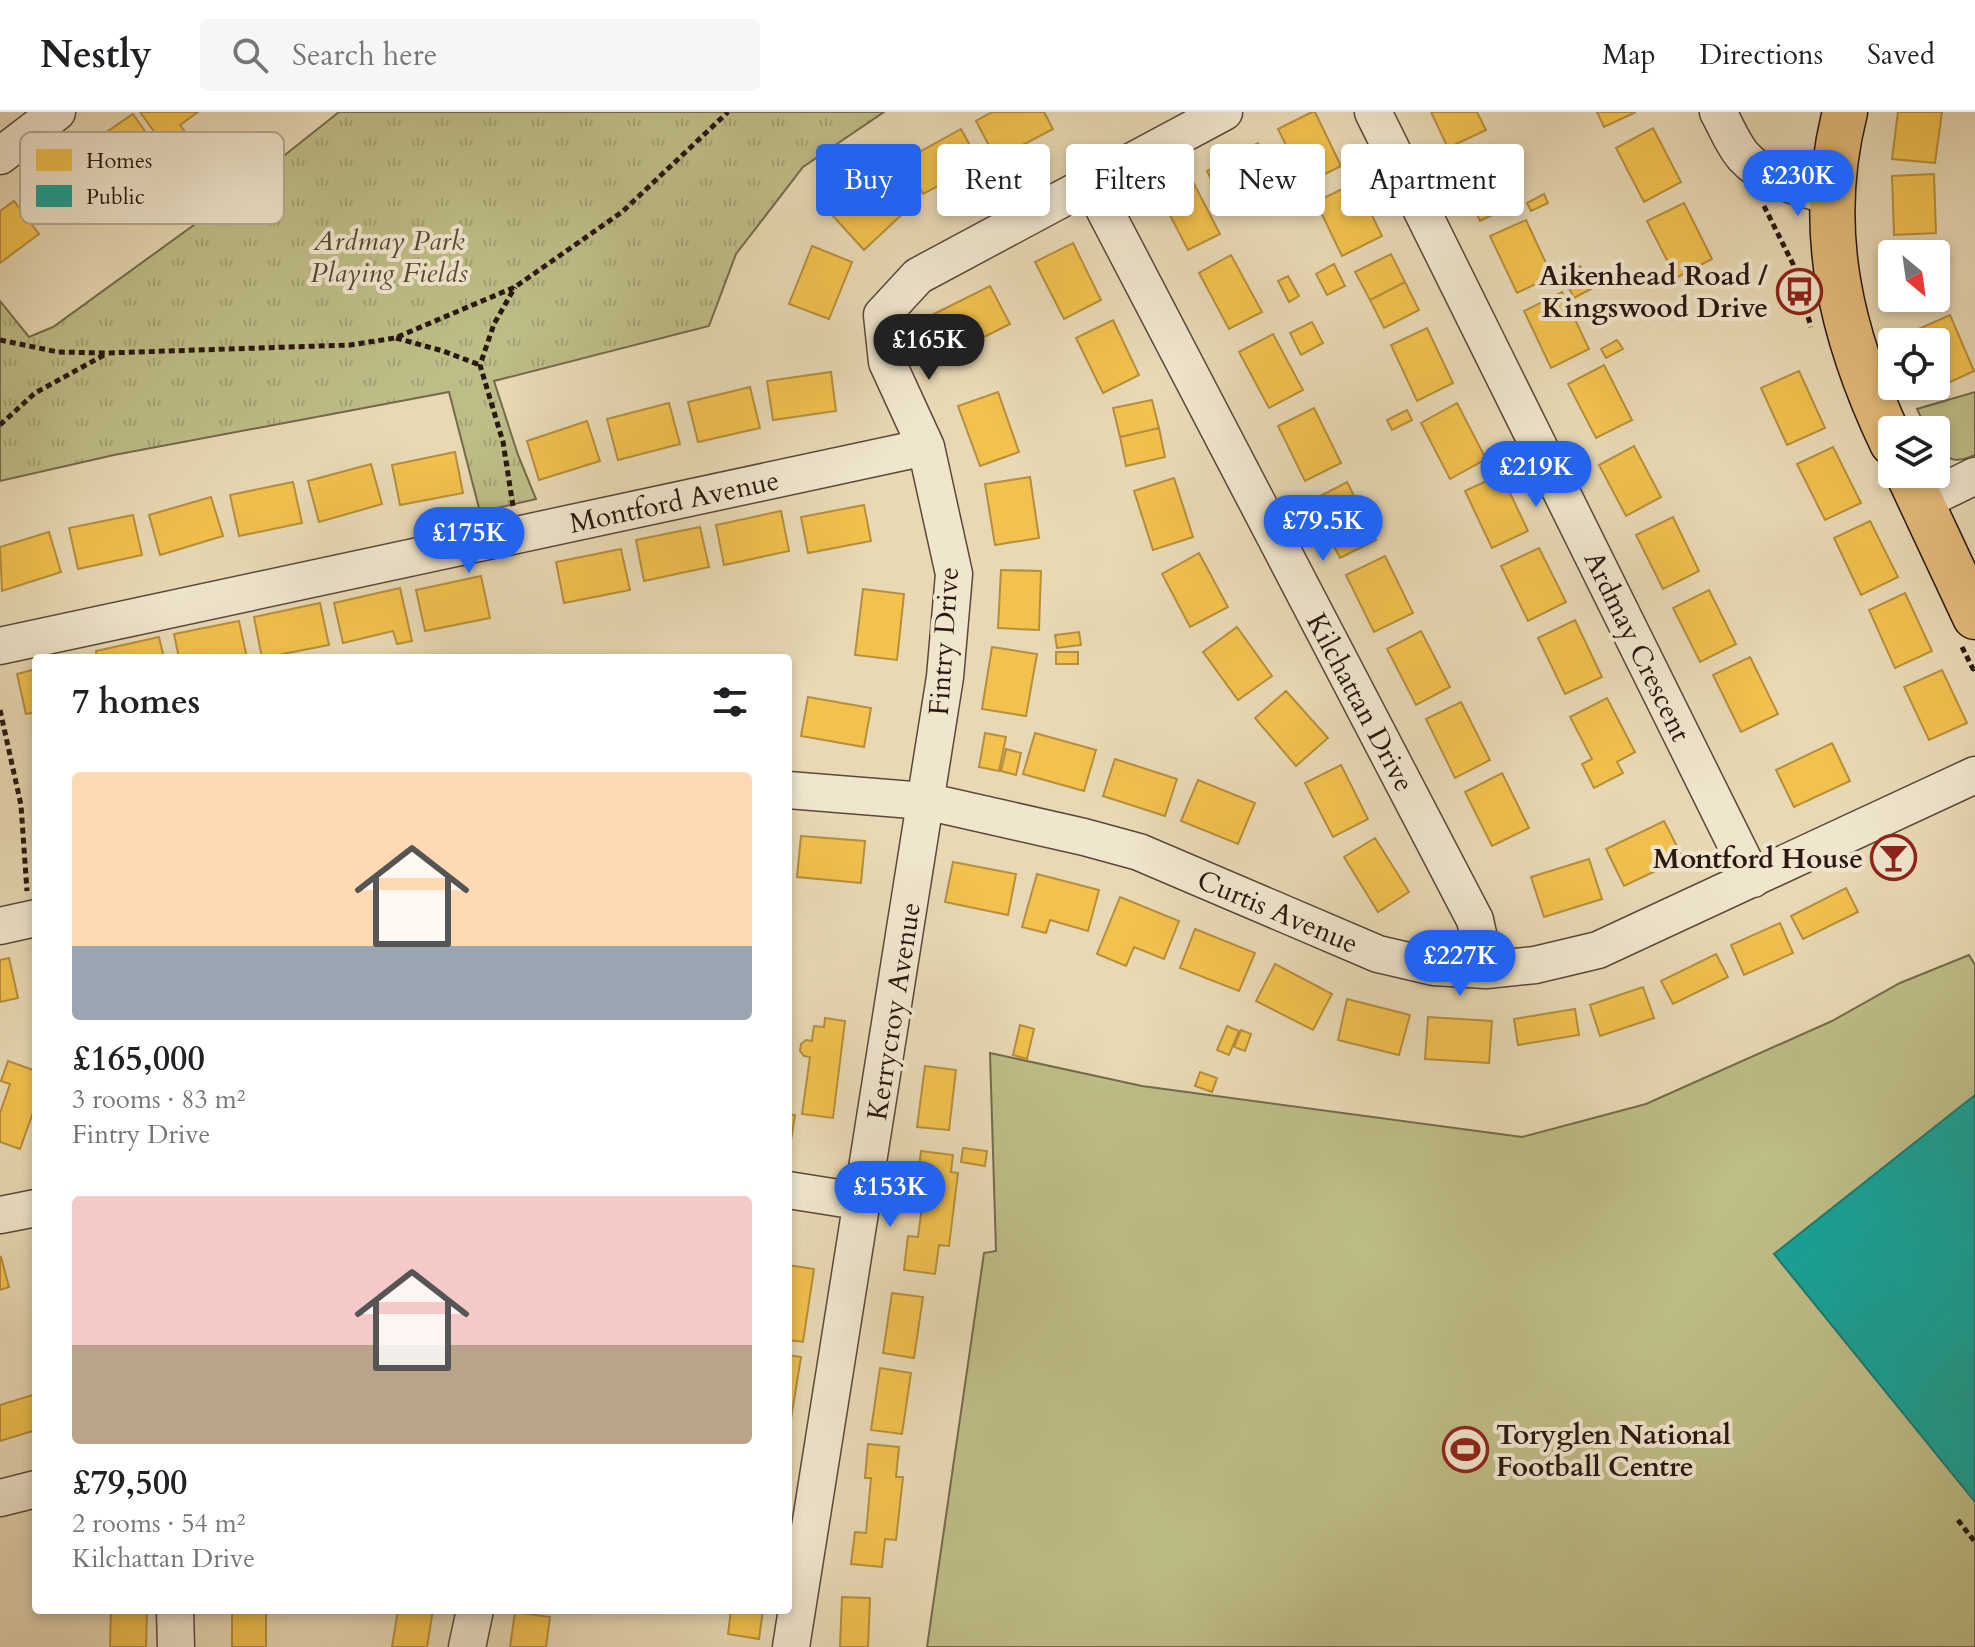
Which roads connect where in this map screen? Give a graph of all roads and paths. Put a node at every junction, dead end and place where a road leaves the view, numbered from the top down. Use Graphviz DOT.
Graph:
graph roads {
  1 [pos="728,112"];
  2 [pos="1224,112"];
  3 [pos="1373,112"];
  4 [pos="1718,112"];
  5 [pos="1845,112"];
  6 [pos="52,113"];
  7 [pos="29,132"];
  8 [pos="20,139"];
  9 [pos="1163,144"];
  10 [pos="0,156"];
  11 [pos="1066,195"];
  12 [pos="1831,196"];
  13 [pos="1108,216"];
  14 [pos="515,287"];
  15 [pos="395,338"];
  16 [pos="0,340"];
  17 [pos="107,353"];
  18 [pos="480,365"];
  19 [pos="1880,416"];
  20 [pos="0,425"];
  21 [pos="926,447"];
  22 [pos="1975,476"];
  23 [pos="1950,481"];
  24 [pos="1915,488"];
  25 [pos="518,534"];
  26 [pos="1975,617"];
  27 [pos="0,646"];
  28 [pos="0,710"];
  29 [pos="1975,775"];
  30 [pos="792,790"];
  31 [pos="925,801"];
  32 [pos="1753,879"];
  33 [pos="22,921"];
  34 [pos="1486,970"];
  35 [pos="792,1191"];
  36 [pos="864,1202"];
  37 [pos="32,1209"];
  38 [pos="0,1215"];
  39 [pos="32,1490"];
  40 [pos="0,1498"];
  41 [pos="1958,1520"];
  42 [pos="1975,1542"];
  43 [pos="175,1614"];
  44 [pos="474,1614"];
  45 [pos="176,1647"];
  46 [pos="467,1647"];
  47 [pos="791,1647"];
  1 -- 14 [label="path"];
  2 -- 9 [label="street, Fintry Drive"];
  3 -- 32 [label="street, Ardmay Crescent"];
  4 -- 12 [label="street"];
  5 -- 12 [label="main road"];
  6 -- 7 [label="street"];
  8 -- 10 [label="street"];
  11 -- 21 [label="street, Fintry Drive"];
  12 -- 19 [label="main road"];
  13 -- 34 [label="street, Kilchattan Drive"];
  14 -- 15 [label="path"];
  14 -- 18 [label="path"];
  15 -- 17 [label="path"];
  15 -- 18 [label="path"];
  16 -- 17 [label="path"];
  17 -- 20 [label="path"];
  18 -- 25 [label="path"];
  21 -- 25 [label="street, Montford Avenue"];
  21 -- 31 [label="street, Fintry Drive"];
  22 -- 23 [label="street"];
  24 -- 26 [label="main road"];
  25 -- 27 [label="street, Montford Avenue"];
  28 -- 33 [label="path"];
  29 -- 32 [label="street, Curtis Avenue"];
  30 -- 31 [label="street, Curtis Avenue"];
  31 -- 34 [label="street, Curtis Avenue"];
  31 -- 36 [label="street, Kerrycroy Avenue"];
  32 -- 34 [label="street, Curtis Avenue"];
  35 -- 36 [label="street"];
  36 -- 47 [label="street, Kerrycroy Avenue"];
  37 -- 38 [label="street"];
  39 -- 40 [label="street"];
  41 -- 42 [label="path"];
  43 -- 45 [label="street"];
  44 -- 46 [label="street"];
}
